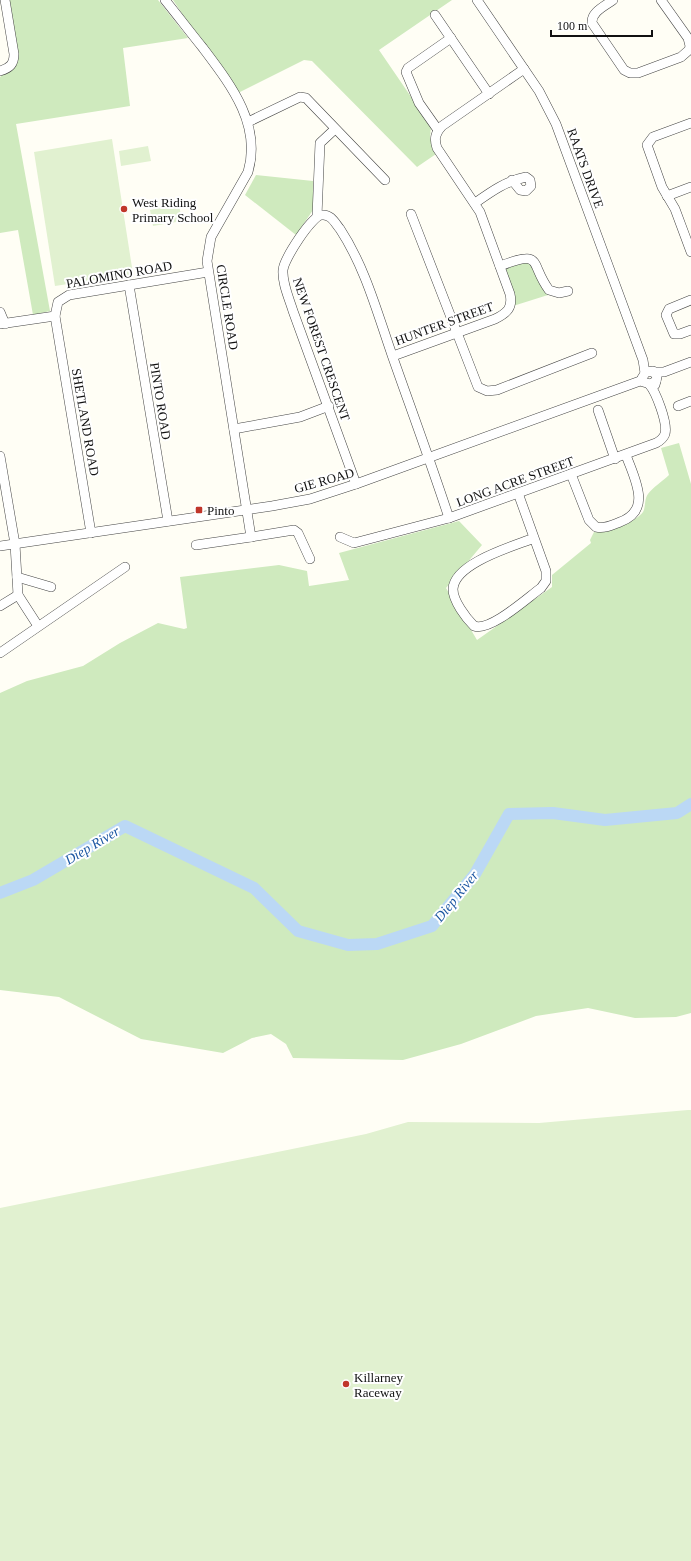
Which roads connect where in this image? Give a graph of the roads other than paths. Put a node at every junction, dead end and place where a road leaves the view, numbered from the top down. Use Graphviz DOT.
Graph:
graph roads {
  1 [pos="5,0"];
  2 [pos="165,0"];
  3 [pos="613,0"];
  4 [pos="661,0"];
  5 [pos="479,1"];
  6 [pos="435,15"];
  7 [pos="451,38"];
  8 [pos="524,69"];
  9 [pos="0,71"];
  10 [pos="489,94"];
  11 [pos="248,122"];
  12 [pos="691,123"];
  13 [pos="335,129"];
  14 [pos="438,130"];
  15 [pos="386,180"];
  16 [pos="512,180"];
  17 [pos="691,187"];
  18 [pos="668,196"];
  19 [pos="475,203"];
  20 [pos="411,214"];
  21 [pos="317,216"];
  22 [pos="691,252"];
  23 [pos="500,266"];
  24 [pos="208,272"];
  25 [pos="129,285"];
  26 [pos="568,291"];
  27 [pos="691,300"];
  28 [pos="0,312"];
  29 [pos="54,316"];
  30 [pos="2,324"];
  31 [pos="691,330"];
  32 [pos="458,334"];
  33 [pos="592,353"];
  34 [pos="393,356"];
  35 [pos="691,362"];
  36 [pos="649,379"];
  37 [pos="691,401"];
  38 [pos="328,406"];
  39 [pos="678,406"];
  40 [pos="598,410"];
  41 [pos="234,429"];
  42 [pos="626,455"];
  43 [pos="0,456"];
  44 [pos="429,458"];
  45 [pos="615,459"];
  46 [pos="571,474"];
  47 [pos="356,484"];
  48 [pos="518,493"];
  49 [pos="248,510"];
  50 [pos="449,518"];
  51 [pos="168,522"];
  52 [pos="91,533"];
  53 [pos="251,537"];
  54 [pos="340,537"];
  55 [pos="534,538"];
  56 [pos="14,544"];
  57 [pos="196,545"];
  58 [pos="0,546"];
  59 [pos="310,559"];
  60 [pos="125,567"];
  61 [pos="17,577"];
  62 [pos="50,587"];
  63 [pos="18,595"];
  64 [pos="0,606"];
  65 [pos="38,626"];
  66 [pos="0,653"];
  1 -- 9 [label="street"];
  2 -- 11 [label="street, CIRCLE ROAD"];
  3 -- 4 [label="street"];
  5 -- 8 [label="street, RAATS DRIVE"];
  6 -- 7 [label="street"];
  7 -- 10 [label="street"];
  7 -- 14 [label="street"];
  8 -- 10 [label="street"];
  8 -- 36 [label="street, RAATS DRIVE"];
  10 -- 14 [label="street"];
  11 -- 13 [label="street"];
  11 -- 24 [label="street, CIRCLE ROAD"];
  12 -- 18 [label="street"];
  13 -- 15 [label="street"];
  13 -- 21 [label="street"];
  14 -- 19 [label="street, HUNTER STREET"];
  16 -- 19 [label="street"];
  17 -- 18 [label="street"];
  18 -- 22 [label="street"];
  19 -- 23 [label="street, HUNTER STREET"];
  20 -- 32 [label="street"];
  21 -- 34 [label="street"];
  21 -- 38 [label="street, NEW FOREST CRESCENT"];
  23 -- 26 [label="street"];
  23 -- 32 [label="street, HUNTER STREET"];
  24 -- 25 [label="street, PALOMINO ROAD"];
  24 -- 41 [label="street, CIRCLE ROAD"];
  25 -- 29 [label="street, PALOMINO ROAD"];
  25 -- 51 [label="street, PINTO ROAD"];
  27 -- 31 [label="street"];
  28 -- 30 [label="street"];
  29 -- 30 [label="street"];
  29 -- 52 [label="street, SHETLAND ROAD"];
  32 -- 33 [label="street"];
  32 -- 34 [label="street, HUNTER STREET"];
  34 -- 44 [label="street"];
  35 -- 36 [label="street, GIE ROAD"];
  36 -- 42 [label="street, RAATS DRIVE"];
  36 -- 44 [label="street, GIE ROAD"];
  37 -- 39 [label="street"];
  38 -- 41 [label="street"];
  38 -- 47 [label="street, NEW FOREST CRESCENT"];
  40 -- 45 [label="street"];
  41 -- 49 [label="street, CIRCLE ROAD"];
  42 -- 45 [label="street, LONG ACRE STREET"];
  42 -- 46 [label="street"];
  43 -- 56 [label="street"];
  44 -- 47 [label="street, GIE ROAD"];
  44 -- 50 [label="street, LONG ACRE STREET"];
  45 -- 46 [label="street, LONG ACRE STREET"];
  46 -- 48 [label="street, LONG ACRE STREET"];
  47 -- 49 [label="street, GIE ROAD"];
  48 -- 50 [label="street, LONG ACRE STREET"];
  48 -- 55 [label="street"];
  49 -- 51 [label="street, GIE ROAD"];
  49 -- 53 [label="street, CIRCLE ROAD"];
  50 -- 54 [label="street"];
  51 -- 52 [label="street, GIE ROAD"];
  52 -- 56 [label="street, GIE ROAD"];
  53 -- 57 [label="street"];
  53 -- 59 [label="street"];
  55 -- 55 [label="street"];
  56 -- 58 [label="street, GIE ROAD"];
  56 -- 61 [label="street"];
  60 -- 65 [label="street"];
  61 -- 62 [label="street"];
  61 -- 63 [label="street"];
  63 -- 64 [label="street"];
  63 -- 65 [label="street"];
  65 -- 66 [label="street"];
}
